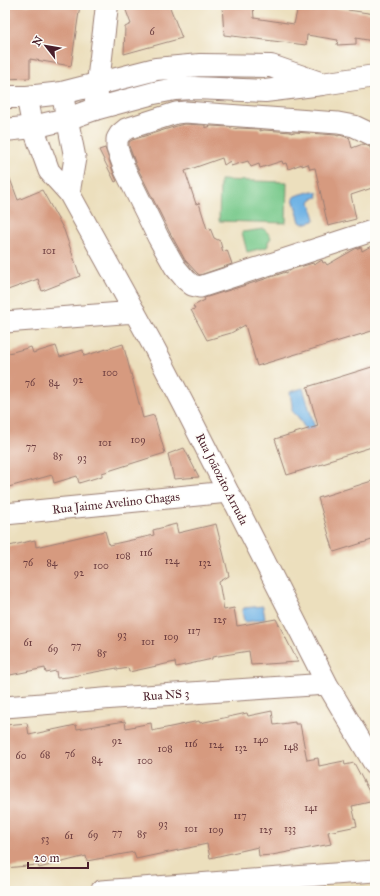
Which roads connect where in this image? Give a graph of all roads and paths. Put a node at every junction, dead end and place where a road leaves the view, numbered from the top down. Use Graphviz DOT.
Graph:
graph roads {
  1 [pos="107,5"];
  2 [pos="375,76"];
  3 [pos="98,84"];
  4 [pos="322,84"];
  5 [pos="62,93"];
  6 [pos="27,97"];
  7 [pos="5,98"];
  8 [pos="95,110"];
  9 [pos="67,119"];
  10 [pos="33,127"];
  11 [pos="5,130"];
  12 [pos="375,136"];
  13 [pos="69,193"];
  14 [pos="375,230"];
  15 [pos="135,312"];
  16 [pos="5,322"];
  17 [pos="228,492"];
  18 [pos="5,514"];
  19 [pos="328,684"];
  20 [pos="5,707"];
  21 [pos="375,766"];
  22 [pos="375,871"];
  23 [pos="101,891"];
  1 -- 3 [label="main road"];
  2 -- 4 [label="main road"];
  3 -- 4 [label="main road"];
  3 -- 5 [label="main road"];
  3 -- 8 [label="main road"];
  4 -- 8 [label="main road"];
  5 -- 6 [label="main road"];
  5 -- 9 [label="street"];
  6 -- 7 [label="main road"];
  6 -- 10 [label="street, Rua Joãozito Arruda"];
  8 -- 9 [label="main road"];
  9 -- 10 [label="main road"];
  9 -- 13 [label="street"];
  10 -- 11 [label="main road"];
  10 -- 13 [label="street, Rua Joãozito Arruda"];
  12 -- 14 [label="street"];
  13 -- 15 [label="street, Rua Joãozito Arruda"];
  15 -- 16 [label="street"];
  15 -- 17 [label="street, Rua Joãozito Arruda"];
  17 -- 18 [label="street, Rua Jaime Avelino Chagas"];
  17 -- 19 [label="street, Rua Joãozito Arruda"];
  19 -- 20 [label="street, Rua NS 3"];
  19 -- 21 [label="street, Rua Joãozito Arruda"];
  22 -- 23 [label="street"];
}
